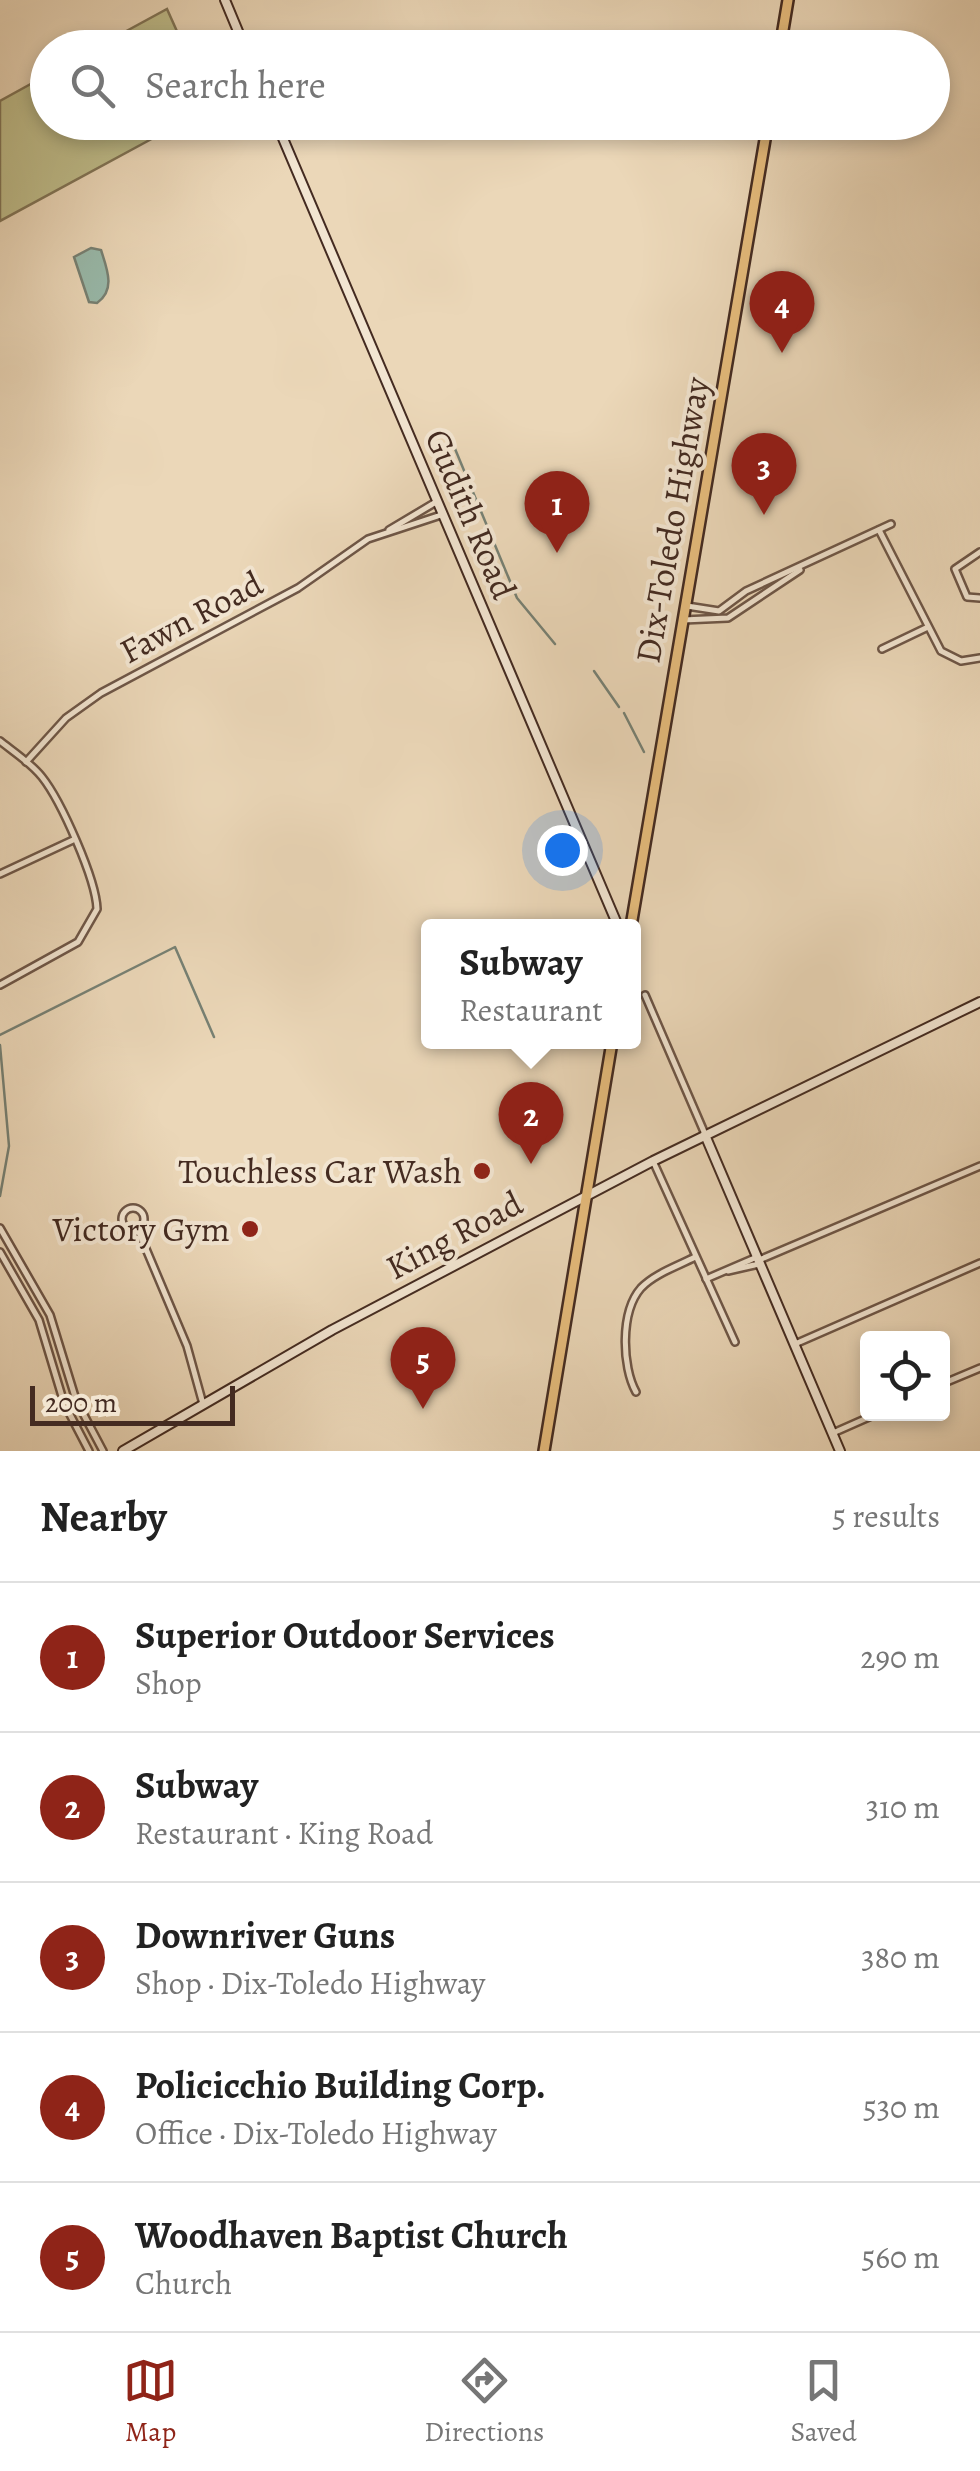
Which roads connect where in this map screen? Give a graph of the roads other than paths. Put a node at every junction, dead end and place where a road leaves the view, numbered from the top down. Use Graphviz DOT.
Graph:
graph roads {
  1 [pos="225,0"];
  2 [pos="788,0"];
  3 [pos="237,30"];
  4 [pos="783,30"];
  5 [pos="284,140"];
  6 [pos="765,140"];
  7 [pos="436,502"];
  8 [pos="441,515"];
  9 [pos="892,524"];
  10 [pos="389,530"];
  11 [pos="879,530"];
  12 [pos="980,552"];
  13 [pos="815,561"];
  14 [pos="768,580"];
  15 [pos="772,588"];
  16 [pos="743,594"];
  17 [pos="980,598"];
  18 [pos="748,601"];
  19 [pos="686,605"];
  20 [pos="683,620"];
  21 [pos="928,628"];
  22 [pos="882,649"];
  23 [pos="980,658"];
  24 [pos="0,741"];
  25 [pos="26,762"];
  26 [pos="73,840"];
  27 [pos="0,874"];
  28 [pos="615,919"];
  29 [pos="632,919"];
  30 [pos="0,985"];
  31 [pos="645,994"];
  32 [pos="980,1002"];
  33 [pos="611,1049"];
  34 [pos="705,1135"];
  35 [pos="653,1161"];
  36 [pos="980,1166"];
  37 [pos="586,1196"];
  38 [pos="0,1228"];
  39 [pos="138,1230"];
  40 [pos="0,1252"];
  41 [pos="695,1257"];
  42 [pos="759,1260"];
  43 [pos="980,1262"];
  44 [pos="706,1279"];
  45 [pos="32,1283"];
  46 [pos="22,1289"];
  47 [pos="58,1340"];
  48 [pos="735,1342"];
  49 [pos="46,1343"];
  50 [pos="794,1344"];
  51 [pos="980,1368"];
  52 [pos="950,1381"];
  53 [pos="636,1392"];
  54 [pos="76,1400"];
  55 [pos="64,1404"];
  56 [pos="203,1404"];
  57 [pos="860,1421"];
  58 [pos="832,1433"];
  59 [pos="89,1451"];
  60 [pos="103,1451"];
  61 [pos="122,1451"];
  62 [pos="544,1451"];
  63 [pos="840,1451"];
  1 -- 3 [label="street"];
  2 -- 4 [label="main road"];
  5 -- 7 [label="street, Gudith Road"];
  6 -- 19 [label="main road, Dix-Toledo Highway"];
  7 -- 8 [label="street, Gudith Road"];
  7 -- 10 [label="street, Fawn Road"];
  8 -- 10 [label="street, Fawn Road"];
  8 -- 28 [label="street, Gudith Road"];
  9 -- 11 [label="street"];
  10 -- 25 [label="street, Fawn Road"];
  11 -- 13 [label="street"];
  11 -- 21 [label="street"];
  12 -- 17 [label="street"];
  13 -- 14 [label="street"];
  13 -- 15 [label="street"];
  14 -- 15 [label="street"];
  14 -- 16 [label="street"];
  15 -- 18 [label="street"];
  16 -- 18 [label="street"];
  16 -- 19 [label="street"];
  18 -- 20 [label="street"];
  19 -- 20 [label="main road, Dix-Toledo Highway"];
  20 -- 29 [label="main road, Dix-Toledo Highway"];
  21 -- 22 [label="street"];
  21 -- 23 [label="street"];
  24 -- 25 [label="street"];
  25 -- 26 [label="street"];
  26 -- 27 [label="street"];
  26 -- 30 [label="street"];
  31 -- 34 [label="street"];
  32 -- 34 [label="street, King Road"];
  33 -- 37 [label="main road"];
  34 -- 35 [label="street, King Road"];
  34 -- 42 [label="street"];
  35 -- 37 [label="street, King Road"];
  35 -- 41 [label="street"];
  36 -- 42 [label="street"];
  37 -- 56 [label="street, King Road"];
  37 -- 62 [label="main road"];
  38 -- 45 [label="street"];
  39 -- 39 [label="street"];
  39 -- 56 [label="street"];
  40 -- 46 [label="street"];
  41 -- 44 [label="street"];
  41 -- 53 [label="street"];
  42 -- 44 [label="street"];
  42 -- 50 [label="street"];
  43 -- 50 [label="street"];
  44 -- 48 [label="street"];
  45 -- 46 [label="street"];
  45 -- 47 [label="street"];
  46 -- 49 [label="street"];
  47 -- 49 [label="street"];
  47 -- 54 [label="street"];
  49 -- 55 [label="street"];
  50 -- 58 [label="street"];
  51 -- 52 [label="street"];
  54 -- 55 [label="street"];
  54 -- 60 [label="street"];
  55 -- 59 [label="street"];
  56 -- 61 [label="street, King Road"];
  57 -- 58 [label="street"];
  58 -- 63 [label="street"];
}
